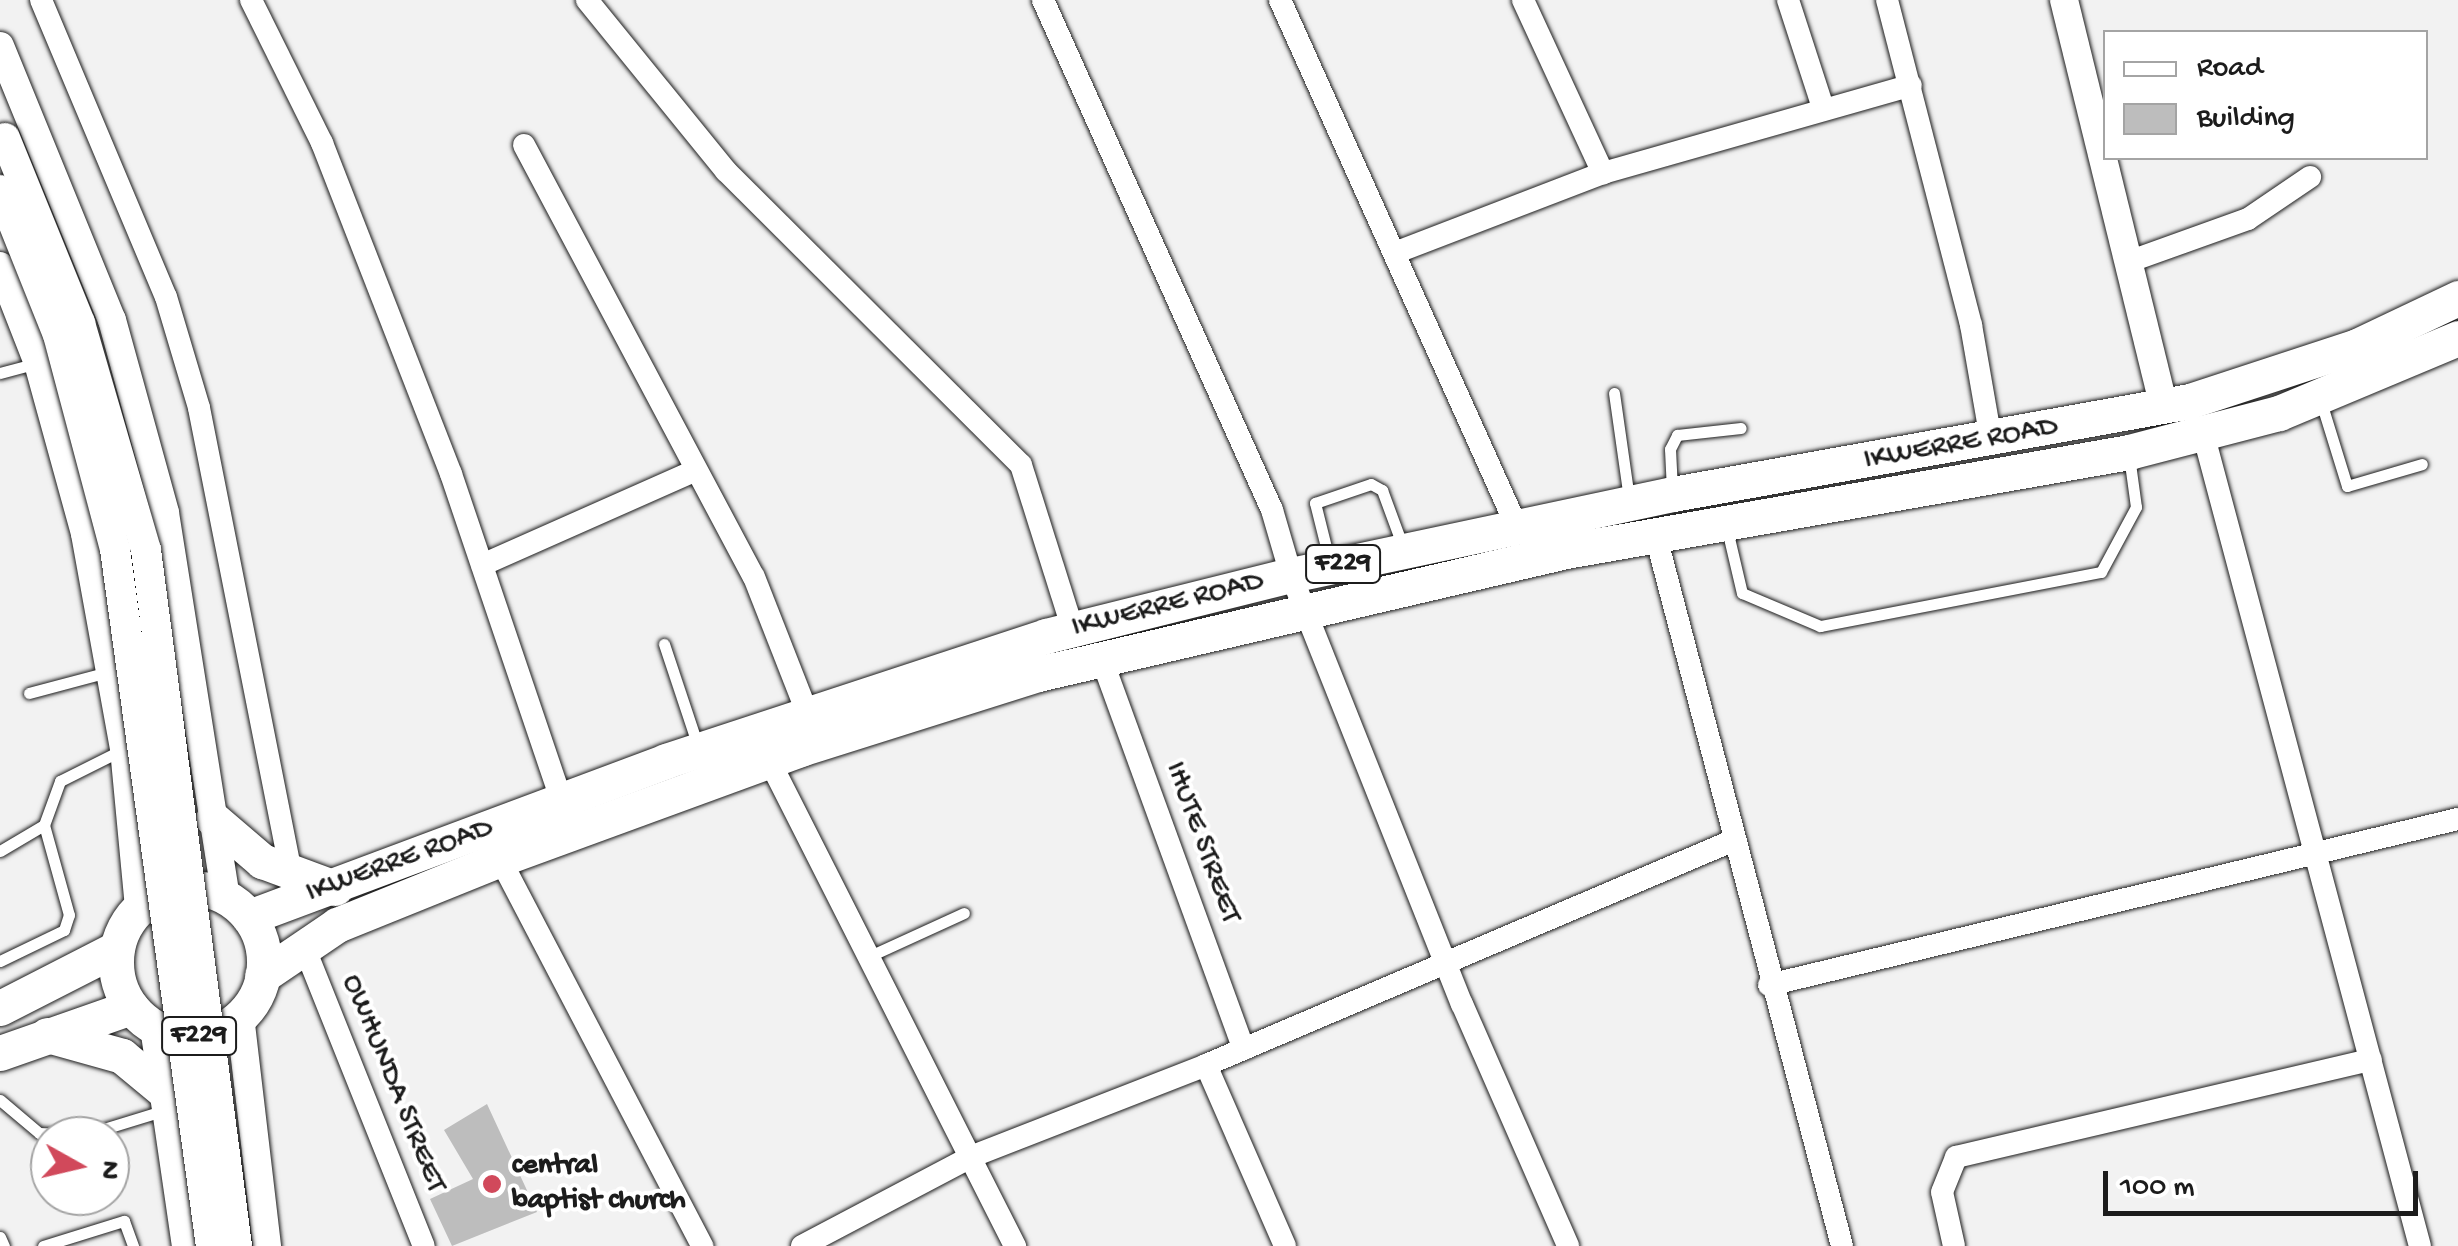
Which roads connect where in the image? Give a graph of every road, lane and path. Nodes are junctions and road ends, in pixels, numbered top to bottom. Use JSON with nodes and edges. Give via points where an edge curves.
{"nodes":[{"id":1,"x":41,"y":0,"type":"edge"},
{"id":2,"x":251,"y":0,"type":"edge"},
{"id":3,"x":586,"y":0,"type":"edge"},
{"id":4,"x":1043,"y":0,"type":"edge"},
{"id":5,"x":1280,"y":0,"type":"edge"},
{"id":6,"x":1524,"y":0,"type":"edge"},
{"id":7,"x":1788,"y":0,"type":"edge"},
{"id":8,"x":1887,"y":0,"type":"edge"},
{"id":9,"x":2064,"y":0,"type":"edge"},
{"id":10,"x":0,"y":46,"type":"edge"},
{"id":11,"x":1911,"y":84,"type":"junction"},
{"id":12,"x":1823,"y":108,"type":"junction"},
{"id":13,"x":4,"y":138,"type":"dead end"},
{"id":14,"x":524,"y":144,"type":"dead end"},
{"id":15,"x":2103,"y":160,"type":"edge"},
{"id":16,"x":2103,"y":160,"type":"edge"},
{"id":17,"x":1603,"y":173,"type":"junction"},
{"id":18,"x":2310,"y":177,"type":"dead end"},
{"id":19,"x":0,"y":190,"type":"edge"},
{"id":20,"x":1396,"y":252,"type":"junction"},
{"id":21,"x":2128,"y":262,"type":"junction"},
{"id":22,"x":0,"y":266,"type":"edge"},
{"id":23,"x":2458,"y":298,"type":"edge"},
{"id":24,"x":2458,"y":338,"type":"edge"},
{"id":25,"x":38,"y":363,"type":"junction"},
{"id":26,"x":0,"y":373,"type":"edge"},
{"id":27,"x":1614,"y":393,"type":"dead end"},
{"id":28,"x":2320,"y":398,"type":"junction"},
{"id":29,"x":2164,"y":407,"type":"junction"},
{"id":30,"x":1741,"y":428,"type":"dead end"},
{"id":31,"x":2203,"y":433,"type":"junction"},
{"id":32,"x":1991,"y":440,"type":"junction"},
{"id":33,"x":2128,"y":452,"type":"junction"},
{"id":34,"x":2422,"y":464,"type":"dead end"},
{"id":35,"x":694,"y":471,"type":"junction"},
{"id":36,"x":1673,"y":494,"type":"junction"},
{"id":37,"x":1630,"y":504,"type":"junction"},
{"id":38,"x":1725,"y":521,"type":"junction"},
{"id":39,"x":1516,"y":527,"type":"junction"},
{"id":40,"x":1655,"y":533,"type":"junction"},
{"id":41,"x":1404,"y":551,"type":"junction"},
{"id":42,"x":482,"y":565,"type":"junction"},
{"id":43,"x":1331,"y":567,"type":"junction"},
{"id":44,"x":1298,"y":591,"type":"junction"},
{"id":45,"x":1072,"y":630,"type":"junction"},
{"id":46,"x":664,"y":644,"type":"dead end"},
{"id":47,"x":1101,"y":657,"type":"junction"},
{"id":48,"x":112,"y":671,"type":"junction"},
{"id":49,"x":29,"y":693,"type":"dead end"},
{"id":50,"x":807,"y":712,"type":"junction"},
{"id":51,"x":202,"y":728,"type":"junction"},
{"id":52,"x":123,"y":742,"type":"junction"},
{"id":53,"x":699,"y":750,"type":"junction"},
{"id":54,"x":769,"y":760,"type":"junction"},
{"id":55,"x":562,"y":802,"type":"junction"},
{"id":56,"x":213,"y":818,"type":"junction"},
{"id":57,"x":2458,"y":819,"type":"edge"},
{"id":58,"x":44,"y":826,"type":"junction"},
{"id":59,"x":1732,"y":841,"type":"junction"},
{"id":60,"x":0,"y":851,"type":"edge"},
{"id":61,"x":2317,"y":856,"type":"junction"},
{"id":62,"x":500,"y":859,"type":"junction"},
{"id":63,"x":292,"y":876,"type":"junction"},
{"id":64,"x":334,"y":888,"type":"junction"},
{"id":65,"x":237,"y":906,"type":"junction"},
{"id":66,"x":139,"y":908,"type":"junction"},
{"id":67,"x":964,"y":913,"type":"dead end"},
{"id":68,"x":304,"y":944,"type":"junction"},
{"id":69,"x":117,"y":948,"type":"junction"},
{"id":70,"x":872,"y":955,"type":"junction"},
{"id":71,"x":0,"y":962,"type":"edge"},
{"id":72,"x":1445,"y":962,"type":"junction"},
{"id":73,"x":185,"y":966,"type":"junction"},
{"id":74,"x":262,"y":976,"type":"junction"},
{"id":75,"x":1769,"y":985,"type":"junction"},
{"id":76,"x":0,"y":1008,"type":"edge"},
{"id":77,"x":240,"y":1016,"type":"junction"},
{"id":78,"x":142,"y":1017,"type":"junction"},
{"id":79,"x":47,"y":1035,"type":"junction"},
{"id":80,"x":1244,"y":1049,"type":"junction"},
{"id":81,"x":0,"y":1054,"type":"edge"},
{"id":82,"x":2372,"y":1060,"type":"junction"},
{"id":83,"x":1206,"y":1066,"type":"junction"},
{"id":84,"x":0,"y":1100,"type":"edge"},
{"id":85,"x":165,"y":1100,"type":"junction"},
{"id":86,"x":973,"y":1156,"type":"junction"},
{"id":87,"x":256,"y":1187,"type":"junction"},
{"id":88,"x":178,"y":1203,"type":"junction"},
{"id":89,"x":0,"y":1236,"type":"edge"},
{"id":90,"x":73,"y":1242,"type":"edge"},
{"id":91,"x":4,"y":1246,"type":"edge"},
{"id":92,"x":44,"y":1246,"type":"edge"},
{"id":93,"x":133,"y":1246,"type":"edge"},
{"id":94,"x":186,"y":1246,"type":"edge"},
{"id":95,"x":211,"y":1246,"type":"edge"},
{"id":96,"x":236,"y":1246,"type":"edge"},
{"id":97,"x":267,"y":1246,"type":"edge"},
{"id":98,"x":424,"y":1246,"type":"edge"},
{"id":99,"x":702,"y":1246,"type":"edge"},
{"id":100,"x":802,"y":1246,"type":"edge"},
{"id":101,"x":1015,"y":1246,"type":"edge"},
{"id":102,"x":1285,"y":1246,"type":"edge"},
{"id":103,"x":1568,"y":1246,"type":"edge"},
{"id":104,"x":1842,"y":1246,"type":"edge"},
{"id":105,"x":1954,"y":1246,"type":"edge"},
{"id":106,"x":2420,"y":1246,"type":"edge"}],
"edges":[{"from":1,"to":63,"type":"street","via":[[166,297],[193,389]]},
{"from":2,"to":42,"type":"street","via":[[322,143]]},
{"from":3,"to":45,"type":"street","via":[[726,171],[1021,465]]},
{"from":4,"to":44,"type":"street","via":[[1272,510]]},
{"from":5,"to":20,"type":"street"},
{"from":6,"to":17,"type":"street"},
{"from":7,"to":12,"type":"street"},
{"from":8,"to":11,"type":"street"},
{"from":9,"to":15,"type":"street"},
{"from":10,"to":51,"type":"street","via":[[112,320],[165,513]]},
{"from":11,"to":12,"type":"street"},
{"from":11,"to":32,"type":"street"},
{"from":12,"to":17,"type":"street"},
{"from":13,"to":73,"type":"main road","bridge":true,"via":[[80,323],[146,550]]},
{"from":14,"to":35,"type":"street"},
{"from":16,"to":21,"type":"street"},
{"from":17,"to":20,"type":"street"},
{"from":18,"to":21,"type":"street","via":[[2248,218]]},
{"from":19,"to":73,"type":"main road","bridge":true,"via":[[58,335],[116,549]]},
{"from":20,"to":39,"type":"street"},
{"from":21,"to":29,"type":"street"},
{"from":22,"to":25,"type":"street"},
{"from":23,"to":29,"type":"main road","name":"IKWERRE ROAD","number":"F229","via":[[2357,346]]},
{"from":24,"to":28,"type":"main road","name":"IKWERRE ROAD","number":"F229"},
{"from":25,"to":26,"type":"lane"},
{"from":25,"to":48,"type":"street","via":[[85,534]]},
{"from":27,"to":37,"type":"lane"},
{"from":28,"to":31,"type":"main road","name":"IKWERRE ROAD","number":"F229"},
{"from":28,"to":34,"type":"lane","via":[[2346,486]]},
{"from":29,"to":32,"type":"main road","name":"IKWERRE ROAD","number":"F229"},
{"from":30,"to":36,"type":"lane","via":[[1677,436],[1670,448]]},
{"from":31,"to":33,"type":"main road","name":"IKWERRE ROAD","number":"F229"},
{"from":31,"to":61,"type":"street"},
{"from":32,"to":36,"type":"main road","name":"IKWERRE ROAD","number":"F229"},
{"from":33,"to":38,"type":"main road","name":"IKWERRE ROAD","number":"F229"},
{"from":33,"to":38,"type":"lane","via":[[2136,507],[2102,572],[1820,626],[1742,594]]},
{"from":35,"to":42,"type":"street"},
{"from":35,"to":50,"type":"street","via":[[754,578]]},
{"from":36,"to":37,"type":"main road","name":"IKWERRE ROAD","number":"F229"},
{"from":37,"to":39,"type":"main road","name":"IKWERRE ROAD","number":"F229"},
{"from":38,"to":40,"type":"main road","name":"IKWERRE ROAD","number":"F229"},
{"from":39,"to":41,"type":"main road","name":"IKWERRE ROAD","number":"F229"},
{"from":40,"to":44,"type":"main road","name":"IKWERRE ROAD","number":"F229"},
{"from":40,"to":59,"type":"street"},
{"from":41,"to":43,"type":"main road","name":"IKWERRE ROAD","number":"F229"},
{"from":41,"to":43,"type":"lane","via":[[1382,490],[1371,484],[1315,504]]},
{"from":42,"to":55,"type":"street"},
{"from":43,"to":44,"type":"main road","name":"IKWERRE ROAD","number":"F229"},
{"from":44,"to":45,"type":"main road","name":"IKWERRE ROAD","number":"F229"},
{"from":44,"to":47,"type":"main road","name":"IKWERRE ROAD","number":"F229"},
{"from":44,"to":72,"type":"street"},
{"from":45,"to":50,"type":"main road","name":"IKWERRE ROAD","number":"F229"},
{"from":46,"to":53,"type":"lane"},
{"from":47,"to":54,"type":"main road","name":"IKWERRE ROAD","number":"F229"},
{"from":47,"to":80,"type":"street","name":"IHUTE STREET"},
{"from":48,"to":49,"type":"lane"},
{"from":48,"to":52,"type":"street"},
{"from":50,"to":53,"type":"main road","name":"IKWERRE ROAD","number":"F229"},
{"from":51,"to":52,"type":"street","via":[[193,748],[166,761]]},
{"from":51,"to":56,"type":"street"},
{"from":52,"to":58,"type":"lane","via":[[60,781]]},
{"from":52,"to":66,"type":"street"},
{"from":53,"to":55,"type":"main road","name":"IKWERRE ROAD","number":"F229"},
{"from":54,"to":62,"type":"main road","name":"IKWERRE ROAD","number":"F229"},
{"from":54,"to":70,"type":"street"},
{"from":55,"to":64,"type":"main road","name":"IKWERRE ROAD","number":"F229"},
{"from":56,"to":63,"type":"main road","via":[[262,861]]},
{"from":56,"to":65,"type":"street"},
{"from":57,"to":61,"type":"street"},
{"from":58,"to":60,"type":"lane"},
{"from":58,"to":71,"type":"lane","via":[[69,915],[64,930]]},
{"from":59,"to":72,"type":"street"},
{"from":59,"to":75,"type":"street"},
{"from":61,"to":75,"type":"street"},
{"from":61,"to":82,"type":"street"},
{"from":62,"to":68,"type":"main road","name":"IKWERRE ROAD","number":"F229"},
{"from":62,"to":99,"type":"street"},
{"from":63,"to":64,"type":"main road"},
{"from":64,"to":65,"type":"main road","name":"IKWERRE ROAD","number":"F229"},
{"from":65,"to":66,"type":"main road","number":"F229","via":[[180,888]]},
{"from":65,"to":74,"type":"main road","number":"F229","via":[[262,945]]},
{"from":66,"to":69,"type":"main road"},
{"from":67,"to":70,"type":"lane"},
{"from":68,"to":74,"type":"main road","name":"IKWERRE ROAD","number":"F229"},
{"from":68,"to":98,"type":"street","name":"OWHUNDA STREET"},
{"from":69,"to":76,"type":"main road"},
{"from":69,"to":78,"type":"main road","number":"F229","via":[[118,979]]},
{"from":70,"to":86,"type":"street"},
{"from":72,"to":80,"type":"street"},
{"from":72,"to":103,"type":"street"},
{"from":73,"to":95,"type":"main road","bridge":true},
{"from":73,"to":96,"type":"main road","bridge":true},
{"from":74,"to":77,"type":"main road","number":"F229"},
{"from":75,"to":104,"type":"street"},
{"from":77,"to":78,"type":"main road","number":"F229","via":[[199,1036]]},
{"from":77,"to":87,"type":"street"},
{"from":78,"to":79,"type":"main road","number":"F229"},
{"from":78,"to":85,"type":"street"},
{"from":79,"to":81,"type":"main road","number":"F229"},
{"from":79,"to":85,"type":"main road","via":[[122,1056]]},
{"from":80,"to":83,"type":"street"},
{"from":82,"to":105,"type":"street","via":[[1956,1158],[1942,1192]]},
{"from":82,"to":106,"type":"street"},
{"from":83,"to":86,"type":"street"},
{"from":83,"to":102,"type":"street"},
{"from":84,"to":85,"type":"lane","via":[[40,1133],[84,1135]]},
{"from":85,"to":88,"type":"street"},
{"from":86,"to":100,"type":"street"},
{"from":86,"to":101,"type":"street"},
{"from":87,"to":88,"type":"street","via":[[239,1170],[204,1166],[187,1177]]},
{"from":87,"to":97,"type":"street"},
{"from":88,"to":94,"type":"street"},
{"from":89,"to":91,"type":"lane"},
{"from":90,"to":92,"type":"lane"},
{"from":90,"to":93,"type":"lane","via":[[124,1221]]}]}
